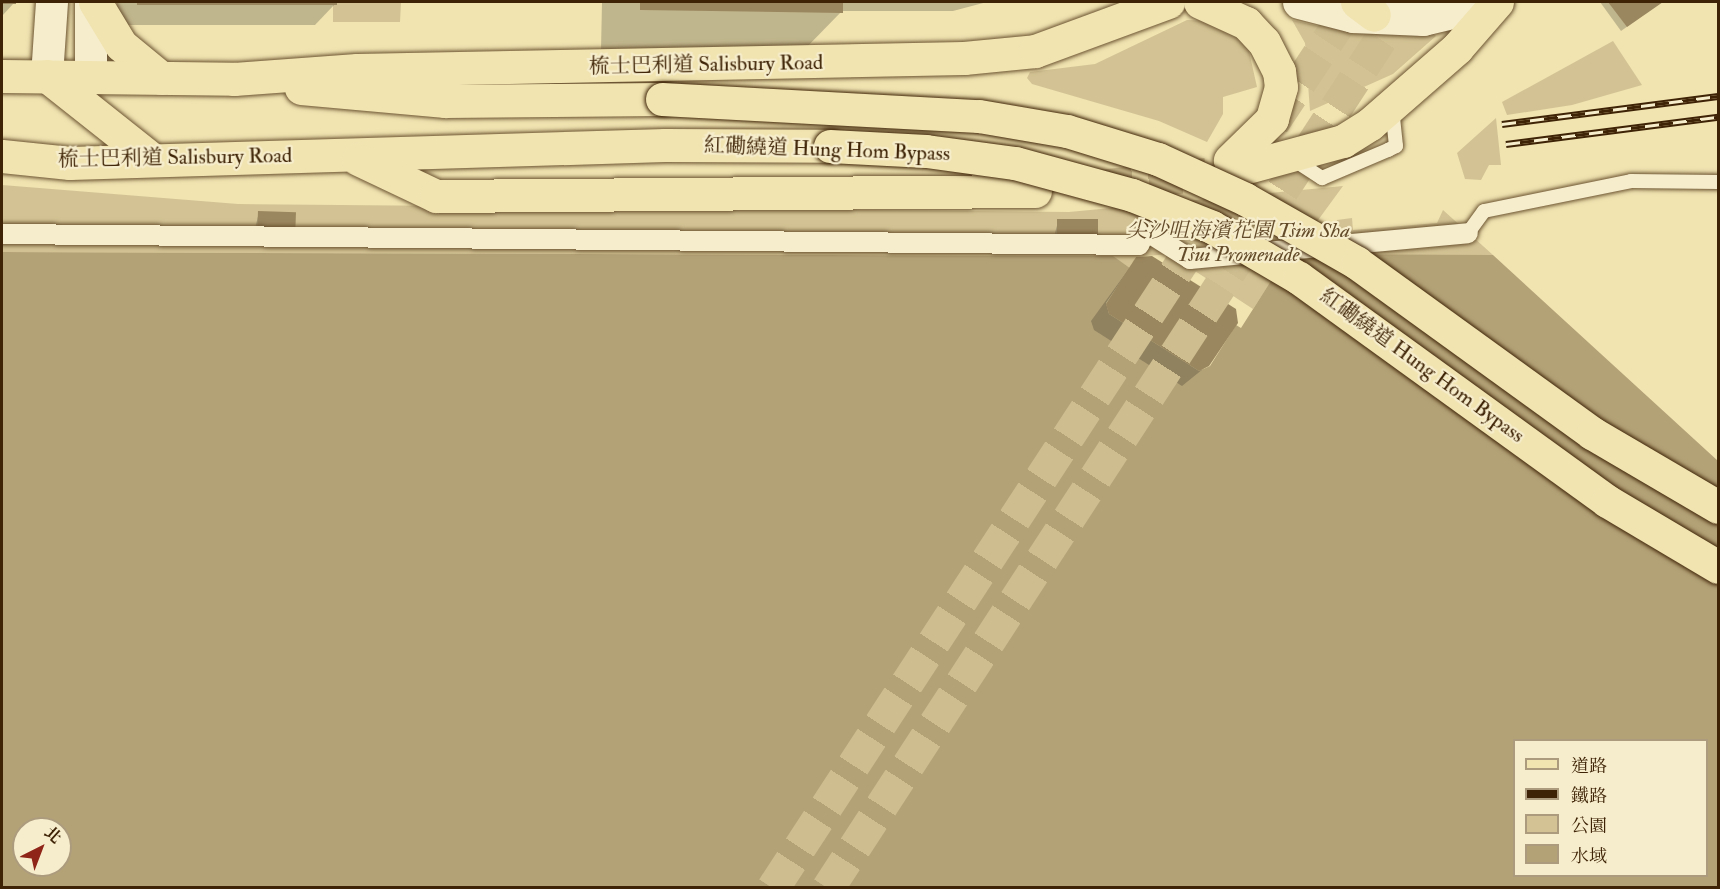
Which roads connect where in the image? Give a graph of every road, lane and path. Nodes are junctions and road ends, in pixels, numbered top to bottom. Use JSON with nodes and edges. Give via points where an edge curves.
{"nodes":[{"id":1,"x":52,"y":2,"type":"edge"},
{"id":2,"x":93,"y":2,"type":"edge"},
{"id":3,"x":1104,"y":2,"type":"edge"},
{"id":4,"x":1168,"y":2,"type":"edge"},
{"id":5,"x":1200,"y":2,"type":"edge"},
{"id":6,"x":1299,"y":2,"type":"edge"},
{"id":7,"x":1495,"y":2,"type":"edge"},
{"id":8,"x":1365,"y":8,"type":"edge"},
{"id":9,"x":1069,"y":40,"type":"junction"},
{"id":10,"x":2,"y":76,"type":"edge"},
{"id":11,"x":47,"y":76,"type":"junction"},
{"id":12,"x":161,"y":78,"type":"junction"},
{"id":13,"x":91,"y":79,"type":"junction"},
{"id":14,"x":234,"y":79,"type":"junction"},
{"id":15,"x":445,"y":101,"type":"joint"},
{"id":16,"x":349,"y":154,"type":"junction"},
{"id":17,"x":2,"y":156,"type":"edge"},
{"id":18,"x":433,"y":156,"type":"joint"},
{"id":19,"x":153,"y":160,"type":"junction"},
{"id":20,"x":1719,"y":182,"type":"edge"},
{"id":21,"x":1035,"y":191,"type":"dead end"},
{"id":22,"x":1468,"y":233,"type":"joint"},
{"id":23,"x":2,"y":234,"type":"edge"},
{"id":24,"x":1719,"y":507,"type":"edge"},
{"id":25,"x":1719,"y":567,"type":"edge"}],
"edges":[{"from":1,"to":11,"type":"street"},
{"from":2,"to":12,"type":"main road","via":[[121,45]]},
{"from":2,"to":13,"type":"street"},
{"from":3,"to":9,"type":"main road"},
{"from":4,"to":9,"type":"main road","name":"梳士巴利道 Salisbury Road"},
{"from":5,"to":7,"type":"main road","via":[[1246,23],[1264,42],[1279,71],[1281,87],[1272,119],[1233,165],[1290,158],[1342,141],[1402,99]]},
{"from":6,"to":8,"type":"main road","via":[[1318,11]]},
{"from":7,"to":8,"type":"main road","via":[[1423,19]]},
{"from":9,"to":14,"type":"main road","name":"梳士巴利道 Salisbury Road","via":[[1035,51],[964,58],[357,70]]},
{"from":10,"to":11,"type":"main road","name":"梳士巴利道 Salisbury Road"},
{"from":11,"to":13,"type":"main road","name":"梳士巴利道 Salisbury Road"},
{"from":11,"to":19,"type":"main road"},
{"from":12,"to":13,"type":"main road","name":"梳士巴利道 Salisbury Road"},
{"from":12,"to":14,"type":"main road","name":"梳士巴利道 Salisbury Road"},
{"from":14,"to":15,"type":"main road","name":"梳士巴利道 Salisbury Road"},
{"from":15,"to":24,"type":"main road","name":"紅磡繞道 Hung Hom Bypass","bridge":true,"via":[[662,99],[979,116],[1067,131],[1158,159],[1245,199],[1358,263],[1592,433]]},
{"from":16,"to":18,"type":"main road","name":"梳士巴利道 Salisbury Road"},
{"from":16,"to":19,"type":"main road","name":"梳士巴利道 Salisbury Road"},
{"from":16,"to":21,"type":"main road","name":"梳士巴利道 Salisbury Road","via":[[436,196]]},
{"from":17,"to":19,"type":"main road","name":"梳士巴利道 Salisbury Road","via":[[70,163]]},
{"from":18,"to":25,"type":"main road","name":"紅磡繞道 Hung Hom Bypass","bridge":true,"via":[[665,145],[959,154],[1043,170],[1157,204],[1241,242],[1299,278],[1607,501]]},
{"from":20,"to":22,"type":"lane","via":[[1631,181],[1484,211]]},
{"from":22,"to":23,"type":"street","via":[[1190,259],[1146,231],[1139,244]]}]}
